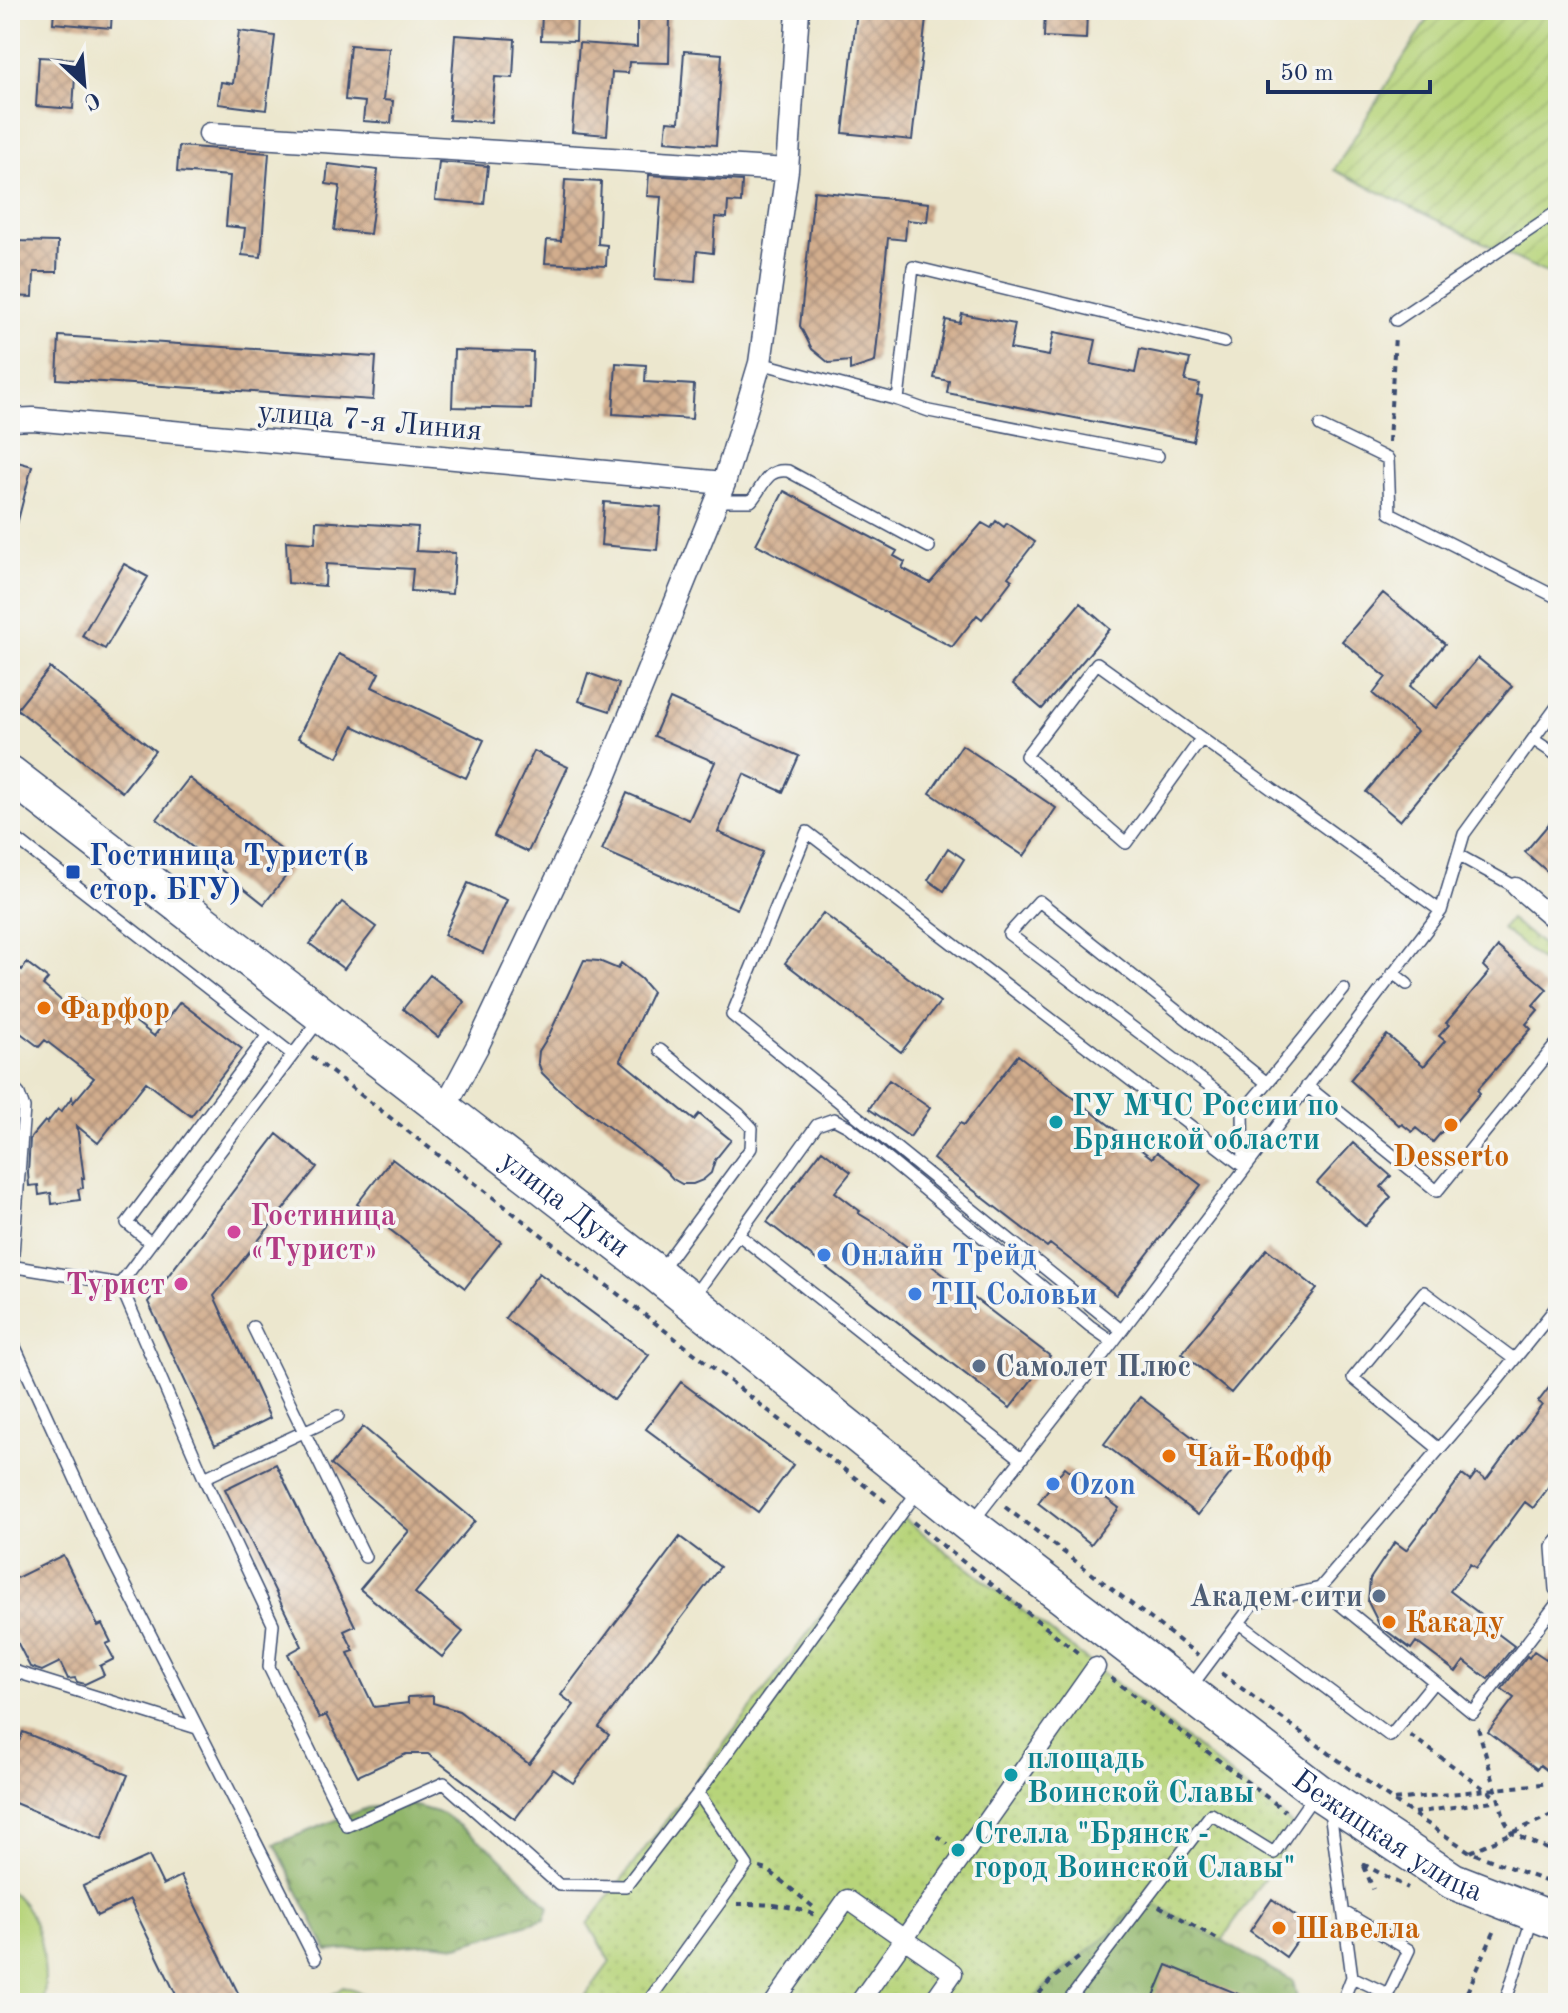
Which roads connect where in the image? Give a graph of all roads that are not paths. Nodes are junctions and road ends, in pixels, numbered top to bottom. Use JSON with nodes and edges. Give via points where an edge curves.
{"nodes":[{"id":1,"x":798,"y":10,"type":"edge"},
{"id":2,"x":210,"y":134,"type":"dead end"},
{"id":3,"x":787,"y":170,"type":"junction"},
{"id":4,"x":1558,"y":211,"type":"edge"},
{"id":5,"x":1396,"y":320,"type":"road end"},
{"id":6,"x":1224,"y":342,"type":"dead end"},
{"id":7,"x":760,"y":363,"type":"junction"},
{"id":8,"x":898,"y":400,"type":"junction"},
{"id":9,"x":10,"y":420,"type":"edge"},
{"id":10,"x":1320,"y":426,"type":"dead end"},
{"id":11,"x":1158,"y":456,"type":"dead end"},
{"id":12,"x":721,"y":492,"type":"junction"},
{"id":13,"x":929,"y":547,"type":"dead end"},
{"id":14,"x":1558,"y":598,"type":"edge"},
{"id":15,"x":1558,"y":705,"type":"edge"},
{"id":16,"x":1201,"y":739,"type":"junction"},
{"id":17,"x":1534,"y":740,"type":"junction"},
{"id":18,"x":1558,"y":756,"type":"edge"},
{"id":19,"x":10,"y":774,"type":"edge"},
{"id":20,"x":10,"y":834,"type":"edge"},
{"id":21,"x":1458,"y":855,"type":"junction"},
{"id":22,"x":1516,"y":887,"type":"joint"},
{"id":23,"x":1441,"y":911,"type":"junction"},
{"id":24,"x":1558,"y":923,"type":"edge"},
{"id":25,"x":1393,"y":973,"type":"junction"},
{"id":26,"x":1407,"y":984,"type":"dead end"},
{"id":27,"x":1344,"y":989,"type":"dead end"},
{"id":28,"x":323,"y":1015,"type":"junction"},
{"id":29,"x":268,"y":1035,"type":"junction"},
{"id":30,"x":1558,"y":1042,"type":"edge"},
{"id":31,"x":295,"y":1050,"type":"junction"},
{"id":32,"x":660,"y":1050,"type":"dead end"},
{"id":33,"x":1267,"y":1083,"type":"junction"},
{"id":34,"x":10,"y":1085,"type":"edge"},
{"id":35,"x":1307,"y":1086,"type":"junction"},
{"id":36,"x":444,"y":1109,"type":"junction"},
{"id":37,"x":1243,"y":1111,"type":"junction"},
{"id":38,"x":1244,"y":1167,"type":"junction"},
{"id":39,"x":739,"y":1235,"type":"junction"},
{"id":40,"x":151,"y":1243,"type":"junction"},
{"id":41,"x":11,"y":1267,"type":"edge"},
{"id":42,"x":657,"y":1274,"type":"junction"},
{"id":43,"x":120,"y":1284,"type":"junction"},
{"id":44,"x":690,"y":1300,"type":"junction"},
{"id":45,"x":1558,"y":1305,"type":"edge"},
{"id":46,"x":253,"y":1327,"type":"dead end"},
{"id":47,"x":1121,"y":1330,"type":"junction"},
{"id":48,"x":10,"y":1336,"type":"edge"},
{"id":49,"x":1113,"y":1342,"type":"junction"},
{"id":50,"x":1514,"y":1359,"type":"junction"},
{"id":51,"x":338,"y":1416,"type":"dead end"},
{"id":52,"x":304,"y":1432,"type":"junction"},
{"id":53,"x":1439,"y":1449,"type":"junction"},
{"id":54,"x":1021,"y":1459,"type":"junction"},
{"id":55,"x":204,"y":1478,"type":"junction"},
{"id":56,"x":912,"y":1500,"type":"junction"},
{"id":57,"x":970,"y":1525,"type":"junction"},
{"id":58,"x":1558,"y":1540,"type":"edge"},
{"id":59,"x":365,"y":1557,"type":"dead end"},
{"id":60,"x":1320,"y":1588,"type":"junction"},
{"id":61,"x":1558,"y":1592,"type":"edge"},
{"id":62,"x":1558,"y":1602,"type":"edge"},
{"id":63,"x":1239,"y":1623,"type":"junction"},
{"id":64,"x":1117,"y":1636,"type":"joint"},
{"id":65,"x":1096,"y":1667,"type":"road end"},
{"id":66,"x":10,"y":1670,"type":"edge"},
{"id":67,"x":1199,"y":1677,"type":"junction"},
{"id":68,"x":1434,"y":1682,"type":"junction"},
{"id":69,"x":197,"y":1728,"type":"junction"},
{"id":70,"x":698,"y":1793,"type":"junction"},
{"id":71,"x":1314,"y":1803,"type":"junction"},
{"id":72,"x":1344,"y":1912,"type":"junction"},
{"id":73,"x":1546,"y":1918,"type":"edge"},
{"id":74,"x":905,"y":1940,"type":"junction"},
{"id":75,"x":315,"y":1959,"type":"dead end"},
{"id":76,"x":1352,"y":1977,"type":"junction"},
{"id":77,"x":647,"y":2003,"type":"edge"},
{"id":78,"x":774,"y":2003,"type":"edge"},
{"id":79,"x":859,"y":2003,"type":"edge"},
{"id":80,"x":932,"y":2003,"type":"edge"},
{"id":81,"x":1067,"y":2003,"type":"edge"},
{"id":82,"x":1342,"y":2003,"type":"edge"},
{"id":83,"x":1505,"y":2003,"type":"edge"}],
"edges":[{"from":1,"to":3,"type":"street"},
{"from":2,"to":3,"type":"street"},
{"from":3,"to":7,"type":"street"},
{"from":4,"to":5,"type":"lane"},
{"from":6,"to":8,"type":"lane","via":[[913,267]]},
{"from":7,"to":8,"type":"lane"},
{"from":7,"to":12,"type":"street"},
{"from":8,"to":11,"type":"lane","via":[[929,411]]},
{"from":9,"to":12,"type":"street","name":"улица 7-я Линия"},
{"from":10,"to":14,"type":"lane","via":[[1388,459],[1390,513]]},
{"from":12,"to":13,"type":"lane","via":[[751,501],[770,473],[788,471]]},
{"from":12,"to":36,"type":"street","via":[[605,777]]},
{"from":15,"to":17,"type":"lane"},
{"from":16,"to":16,"type":"lane","via":[[1097,663],[1026,756],[1126,843]]},
{"from":16,"to":23,"type":"lane"},
{"from":17,"to":18,"type":"lane"},
{"from":17,"to":21,"type":"lane","via":[[1464,834]]},
{"from":19,"to":28,"type":"main road","name":"улица Дуки"},
{"from":20,"to":29,"type":"lane"},
{"from":21,"to":22,"type":"lane"},
{"from":21,"to":23,"type":"lane"},
{"from":22,"to":24,"type":"street"},
{"from":23,"to":25,"type":"lane"},
{"from":25,"to":26,"type":"lane"},
{"from":25,"to":35,"type":"lane"},
{"from":27,"to":33,"type":"lane"},
{"from":28,"to":31,"type":"lane"},
{"from":28,"to":36,"type":"main road","name":"улица Дуки"},
{"from":29,"to":31,"type":"lane"},
{"from":29,"to":40,"type":"lane","via":[[127,1223]]},
{"from":30,"to":35,"type":"lane","via":[[1437,1191]]},
{"from":31,"to":40,"type":"lane"},
{"from":32,"to":42,"type":"lane","via":[[752,1128],[751,1148]]},
{"from":33,"to":37,"type":"lane"},
{"from":33,"to":37,"type":"lane","via":[[1039,901],[1009,934]]},
{"from":34,"to":41,"type":"lane","via":[[24,1108]]},
{"from":35,"to":38,"type":"lane"},
{"from":36,"to":42,"type":"main road","name":"улица Дуки"},
{"from":37,"to":38,"type":"lane"},
{"from":38,"to":47,"type":"lane"},
{"from":38,"to":47,"type":"lane","via":[[807,832],[732,1015]]},
{"from":39,"to":44,"type":"lane"},
{"from":39,"to":49,"type":"lane","via":[[817,1125],[834,1119]]},
{"from":39,"to":54,"type":"lane"},
{"from":40,"to":43,"type":"lane"},
{"from":41,"to":43,"type":"lane"},
{"from":42,"to":44,"type":"main road","name":"улица Дуки"},
{"from":43,"to":55,"type":"lane"},
{"from":44,"to":56,"type":"main road","name":"улица Дуки"},
{"from":45,"to":50,"type":"lane"},
{"from":46,"to":52,"type":"lane"},
{"from":47,"to":49,"type":"lane"},
{"from":48,"to":69,"type":"lane"},
{"from":49,"to":54,"type":"lane"},
{"from":50,"to":53,"type":"lane"},
{"from":50,"to":53,"type":"lane","via":[[1424,1292],[1353,1378]]},
{"from":51,"to":52,"type":"lane"},
{"from":52,"to":55,"type":"lane"},
{"from":52,"to":59,"type":"lane"},
{"from":53,"to":60,"type":"lane"},
{"from":54,"to":57,"type":"lane"},
{"from":55,"to":70,"type":"lane","via":[[273,1624],[269,1667],[347,1826],[444,1783],[559,1885],[626,1886]]},
{"from":56,"to":57,"type":"main road","name":"улица Дуки"},
{"from":56,"to":70,"type":"lane"},
{"from":57,"to":64,"type":"main road","name":"улица Дуки"},
{"from":58,"to":61,"type":"lane","via":[[1552,1547]]},
{"from":60,"to":63,"type":"lane","via":[[1253,1604]]},
{"from":60,"to":68,"type":"lane"},
{"from":62,"to":68,"type":"lane","via":[[1473,1713]]},
{"from":63,"to":67,"type":"lane"},
{"from":63,"to":68,"type":"lane","via":[[1390,1736]]},
{"from":64,"to":67,"type":"main road","name":"Бежицкая улица"},
{"from":65,"to":74,"type":"street"},
{"from":66,"to":69,"type":"lane"},
{"from":67,"to":71,"type":"main road","name":"Бежицкая улица"},
{"from":69,"to":75,"type":"lane"},
{"from":70,"to":77,"type":"lane","via":[[747,1865]]},
{"from":71,"to":72,"type":"lane"},
{"from":71,"to":73,"type":"main road","name":"Бежицкая улица","via":[[1453,1881]]},
{"from":71,"to":81,"type":"lane","via":[[1274,1853],[1211,1814]]},
{"from":72,"to":76,"type":"lane"},
{"from":72,"to":76,"type":"lane","via":[[1409,1950],[1388,1994]]},
{"from":73,"to":83,"type":"lane"},
{"from":74,"to":78,"type":"street","via":[[847,1899]]},
{"from":74,"to":79,"type":"street"},
{"from":74,"to":80,"type":"street","via":[[953,1973]]},
{"from":76,"to":82,"type":"lane"}]}
